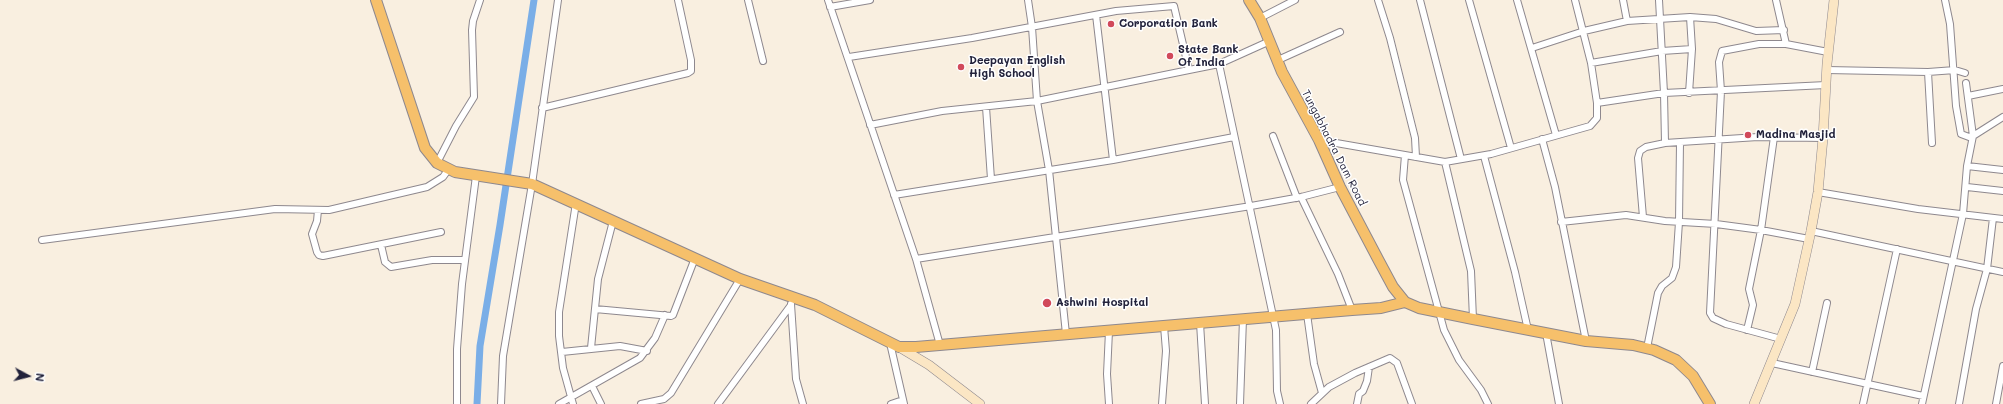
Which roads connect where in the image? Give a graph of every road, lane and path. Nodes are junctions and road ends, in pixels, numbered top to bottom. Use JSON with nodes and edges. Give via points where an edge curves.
{"nodes":[{"id":1,"x":376,"y":0,"type":"edge"},
{"id":2,"x":480,"y":0,"type":"edge"},
{"id":3,"x":558,"y":0,"type":"edge"},
{"id":4,"x":678,"y":0,"type":"edge"},
{"id":5,"x":748,"y":0,"type":"edge"},
{"id":6,"x":870,"y":0,"type":"edge"},
{"id":7,"x":1028,"y":0,"type":"edge"},
{"id":8,"x":1249,"y":0,"type":"edge"},
{"id":9,"x":1295,"y":0,"type":"edge"},
{"id":10,"x":1378,"y":0,"type":"edge"},
{"id":11,"x":1420,"y":0,"type":"edge"},
{"id":12,"x":1469,"y":0,"type":"edge"},
{"id":13,"x":1517,"y":0,"type":"edge"},
{"id":14,"x":1575,"y":0,"type":"edge"},
{"id":15,"x":1623,"y":0,"type":"edge"},
{"id":16,"x":1659,"y":0,"type":"edge"},
{"id":17,"x":1776,"y":0,"type":"edge"},
{"id":18,"x":1834,"y":0,"type":"edge"},
{"id":19,"x":1947,"y":0,"type":"edge"},
{"id":20,"x":829,"y":3,"type":"edge"},
{"id":21,"x":1174,"y":3,"type":"edge"},
{"id":22,"x":1096,"y":15,"type":"junction"},
{"id":23,"x":1690,"y":17,"type":"junction"},
{"id":24,"x":1260,"y":18,"type":"junction"},
{"id":25,"x":1661,"y":19,"type":"junction"},
{"id":26,"x":1627,"y":21,"type":"junction"},
{"id":27,"x":1032,"y":27,"type":"junction"},
{"id":28,"x":1784,"y":30,"type":"junction"},
{"id":29,"x":1584,"y":31,"type":"junction"},
{"id":30,"x":1340,"y":32,"type":"dead end"},
{"id":31,"x":1270,"y":40,"type":"junction"},
{"id":32,"x":1786,"y":44,"type":"junction"},
{"id":33,"x":1532,"y":48,"type":"junction"},
{"id":34,"x":1692,"y":49,"type":"junction"},
{"id":35,"x":1662,"y":51,"type":"junction"},
{"id":36,"x":1828,"y":52,"type":"junction"},
{"id":37,"x":848,"y":57,"type":"junction"},
{"id":38,"x":1278,"y":60,"type":"junction"},
{"id":39,"x":763,"y":61,"type":"dead end"},
{"id":40,"x":1591,"y":63,"type":"junction"},
{"id":41,"x":1219,"y":64,"type":"junction"},
{"id":42,"x":1188,"y":70,"type":"junction"},
{"id":43,"x":1827,"y":70,"type":"junction"},
{"id":44,"x":1954,"y":70,"type":"junction"},
{"id":45,"x":1928,"y":72,"type":"junction"},
{"id":46,"x":1965,"y":73,"type":"dead end"},
{"id":47,"x":1966,"y":83,"type":"dead end"},
{"id":48,"x":1826,"y":85,"type":"junction"},
{"id":49,"x":1105,"y":87,"type":"junction"},
{"id":50,"x":2003,"y":89,"type":"edge"},
{"id":51,"x":1721,"y":91,"type":"junction"},
{"id":52,"x":1689,"y":93,"type":"junction"},
{"id":53,"x":1664,"y":94,"type":"junction"},
{"id":54,"x":1968,"y":96,"type":"junction"},
{"id":55,"x":1037,"y":101,"type":"junction"},
{"id":56,"x":1597,"y":103,"type":"junction"},
{"id":57,"x":986,"y":106,"type":"junction"},
{"id":58,"x":542,"y":108,"type":"junction"},
{"id":59,"x":2003,"y":117,"type":"edge"},
{"id":60,"x":870,"y":125,"type":"junction"},
{"id":61,"x":1556,"y":135,"type":"junction"},
{"id":62,"x":1273,"y":136,"type":"dead end"},
{"id":63,"x":1973,"y":136,"type":"junction"},
{"id":64,"x":1234,"y":137,"type":"junction"},
{"id":65,"x":1774,"y":137,"type":"junction"},
{"id":66,"x":1823,"y":138,"type":"junction"},
{"id":67,"x":1542,"y":139,"type":"junction"},
{"id":68,"x":1319,"y":140,"type":"junction"},
{"id":69,"x":1717,"y":140,"type":"junction"},
{"id":70,"x":1665,"y":143,"type":"junction"},
{"id":71,"x":1680,"y":143,"type":"junction"},
{"id":72,"x":1932,"y":143,"type":"dead end"},
{"id":73,"x":1510,"y":148,"type":"junction"},
{"id":74,"x":1405,"y":155,"type":"junction"},
{"id":75,"x":1484,"y":156,"type":"junction"},
{"id":76,"x":1416,"y":157,"type":"junction"},
{"id":77,"x":1461,"y":159,"type":"junction"},
{"id":78,"x":1114,"y":160,"type":"junction"},
{"id":79,"x":1445,"y":162,"type":"junction"},
{"id":80,"x":437,"y":163,"type":"junction"},
{"id":81,"x":1967,"y":166,"type":"junction"},
{"id":82,"x":448,"y":170,"type":"junction"},
{"id":83,"x":1049,"y":170,"type":"junction"},
{"id":84,"x":2003,"y":170,"type":"edge"},
{"id":85,"x":479,"y":176,"type":"junction"},
{"id":86,"x":991,"y":179,"type":"junction"},
{"id":87,"x":529,"y":184,"type":"junction"},
{"id":88,"x":1340,"y":187,"type":"junction"},
{"id":89,"x":1967,"y":187,"type":"junction"},
{"id":90,"x":2003,"y":191,"type":"edge"},
{"id":91,"x":1818,"y":192,"type":"junction"},
{"id":92,"x":894,"y":195,"type":"junction"},
{"id":93,"x":1299,"y":198,"type":"junction"},
{"id":94,"x":576,"y":203,"type":"junction"},
{"id":95,"x":1251,"y":206,"type":"junction"},
{"id":96,"x":318,"y":210,"type":"junction"},
{"id":97,"x":1963,"y":214,"type":"junction"},
{"id":98,"x":1643,"y":217,"type":"junction"},
{"id":99,"x":1993,"y":218,"type":"junction"},
{"id":100,"x":2003,"y":219,"type":"edge"},
{"id":101,"x":613,"y":221,"type":"junction"},
{"id":102,"x":1562,"y":222,"type":"junction"},
{"id":103,"x":1680,"y":222,"type":"junction"},
{"id":104,"x":1716,"y":224,"type":"junction"},
{"id":105,"x":1761,"y":230,"type":"junction"},
{"id":106,"x":440,"y":232,"type":"dead end"},
{"id":107,"x":1810,"y":235,"type":"junction"},
{"id":108,"x":1057,"y":238,"type":"junction"},
{"id":109,"x":42,"y":240,"type":"dead end"},
{"id":110,"x":381,"y":245,"type":"junction"},
{"id":111,"x":1897,"y":249,"type":"junction"},
{"id":112,"x":694,"y":258,"type":"junction"},
{"id":113,"x":916,"y":259,"type":"junction"},
{"id":114,"x":465,"y":260,"type":"junction"},
{"id":115,"x":1953,"y":262,"type":"junction"},
{"id":116,"x":1987,"y":269,"type":"junction"},
{"id":117,"x":2003,"y":272,"type":"edge"},
{"id":118,"x":740,"y":278,"type":"junction"},
{"id":119,"x":791,"y":301,"type":"junction"},
{"id":120,"x":1405,"y":302,"type":"junction"},
{"id":121,"x":1827,"y":302,"type":"dead end"},
{"id":122,"x":595,"y":309,"type":"junction"},
{"id":123,"x":1352,"y":310,"type":"junction"},
{"id":124,"x":1440,"y":312,"type":"junction"},
{"id":125,"x":1710,"y":313,"type":"junction"},
{"id":126,"x":1307,"y":314,"type":"junction"},
{"id":127,"x":666,"y":315,"type":"junction"},
{"id":128,"x":1273,"y":317,"type":"junction"},
{"id":129,"x":1243,"y":319,"type":"junction"},
{"id":130,"x":1473,"y":320,"type":"junction"},
{"id":131,"x":1710,"y":322,"type":"dead end"},
{"id":132,"x":1200,"y":323,"type":"junction"},
{"id":133,"x":1164,"y":326,"type":"junction"},
{"id":134,"x":1109,"y":330,"type":"junction"},
{"id":135,"x":1528,"y":330,"type":"junction"},
{"id":136,"x":1747,"y":330,"type":"junction"},
{"id":137,"x":1546,"y":333,"type":"junction"},
{"id":138,"x":1066,"y":334,"type":"junction"},
{"id":139,"x":1781,"y":339,"type":"junction"},
{"id":140,"x":1586,"y":341,"type":"junction"},
{"id":141,"x":895,"y":345,"type":"junction"},
{"id":142,"x":940,"y":345,"type":"junction"},
{"id":143,"x":592,"y":348,"type":"junction"},
{"id":144,"x":1648,"y":348,"type":"junction"},
{"id":145,"x":647,"y":351,"type":"junction"},
{"id":146,"x":562,"y":352,"type":"junction"},
{"id":147,"x":1772,"y":362,"type":"junction"},
{"id":148,"x":2003,"y":366,"type":"edge"},
{"id":149,"x":1368,"y":367,"type":"junction"},
{"id":150,"x":1812,"y":372,"type":"junction"},
{"id":151,"x":1867,"y":383,"type":"junction"},
{"id":152,"x":592,"y":386,"type":"junction"},
{"id":153,"x":1322,"y":393,"type":"junction"},
{"id":154,"x":2001,"y":393,"type":"edge"},
{"id":155,"x":1923,"y":396,"type":"junction"},
{"id":156,"x":572,"y":401,"type":"edge"},
{"id":157,"x":903,"y":402,"type":"edge"},
{"id":158,"x":457,"y":404,"type":"edge"},
{"id":159,"x":501,"y":404,"type":"edge"},
{"id":160,"x":559,"y":404,"type":"edge"},
{"id":161,"x":601,"y":404,"type":"edge"},
{"id":162,"x":641,"y":404,"type":"edge"},
{"id":163,"x":718,"y":404,"type":"edge"},
{"id":164,"x":803,"y":404,"type":"edge"},
{"id":165,"x":891,"y":404,"type":"edge"},
{"id":166,"x":980,"y":404,"type":"edge"},
{"id":167,"x":1109,"y":404,"type":"edge"},
{"id":168,"x":1162,"y":404,"type":"edge"},
{"id":169,"x":1205,"y":404,"type":"edge"},
{"id":170,"x":1240,"y":404,"type":"edge"},
{"id":171,"x":1280,"y":404,"type":"edge"},
{"id":172,"x":1311,"y":404,"type":"edge"},
{"id":173,"x":1357,"y":404,"type":"edge"},
{"id":174,"x":1412,"y":404,"type":"edge"},
{"id":175,"x":1488,"y":404,"type":"edge"},
{"id":176,"x":1559,"y":404,"type":"edge"},
{"id":177,"x":1710,"y":404,"type":"edge"},
{"id":178,"x":1754,"y":404,"type":"edge"},
{"id":179,"x":1863,"y":404,"type":"edge"},
{"id":180,"x":1922,"y":404,"type":"edge"},
{"id":181,"x":1959,"y":404,"type":"edge"},
{"id":182,"x":1996,"y":404,"type":"edge"}],
"edges":[{"from":1,"to":80,"type":"main road","via":[[425,148]]},
{"from":2,"to":80,"type":"street","via":[[472,30],[474,97]]},
{"from":3,"to":58,"type":"street"},
{"from":4,"to":58,"type":"street","via":[[692,67],[688,73]]},
{"from":5,"to":39,"type":"street"},
{"from":6,"to":20,"type":"street"},
{"from":7,"to":27,"type":"street"},
{"from":8,"to":24,"type":"main road","name":"Tungabhadra Dam Road"},
{"from":9,"to":24,"type":"street"},
{"from":10,"to":76,"type":"street","via":[[1415,138]]},
{"from":11,"to":77,"type":"street"},
{"from":12,"to":73,"type":"street"},
{"from":13,"to":33,"type":"street"},
{"from":14,"to":29,"type":"street"},
{"from":15,"to":26,"type":"street"},
{"from":16,"to":25,"type":"street"},
{"from":17,"to":28,"type":"street"},
{"from":18,"to":36,"type":"street"},
{"from":19,"to":44,"type":"street"},
{"from":20,"to":37,"type":"street"},
{"from":21,"to":22,"type":"street"},
{"from":21,"to":42,"type":"street"},
{"from":22,"to":27,"type":"street"},
{"from":22,"to":49,"type":"street"},
{"from":23,"to":25,"type":"street"},
{"from":23,"to":28,"type":"street","via":[[1716,19],[1756,31]]},
{"from":23,"to":34,"type":"street"},
{"from":24,"to":31,"type":"main road","name":"Tungabhadra Dam Road"},
{"from":25,"to":26,"type":"street"},
{"from":25,"to":35,"type":"street"},
{"from":26,"to":29,"type":"street"},
{"from":27,"to":37,"type":"street"},
{"from":27,"to":55,"type":"street"},
{"from":28,"to":32,"type":"street"},
{"from":29,"to":33,"type":"street"},
{"from":29,"to":40,"type":"street"},
{"from":30,"to":38,"type":"street"},
{"from":31,"to":38,"type":"main road","name":"Tungabhadra Dam Road"},
{"from":31,"to":41,"type":"street"},
{"from":32,"to":36,"type":"street"},
{"from":32,"to":51,"type":"street","via":[[1759,44],[1722,51],[1719,62]]},
{"from":33,"to":61,"type":"street"},
{"from":34,"to":35,"type":"street"},
{"from":34,"to":52,"type":"street"},
{"from":35,"to":40,"type":"street"},
{"from":35,"to":53,"type":"street"},
{"from":36,"to":43,"type":"street"},
{"from":37,"to":60,"type":"street"},
{"from":38,"to":68,"type":"main road","name":"Tungabhadra Dam Road"},
{"from":40,"to":56,"type":"street"},
{"from":41,"to":42,"type":"street"},
{"from":41,"to":64,"type":"street"},
{"from":42,"to":49,"type":"street"},
{"from":43,"to":45,"type":"street"},
{"from":43,"to":48,"type":"street"},
{"from":44,"to":45,"type":"street"},
{"from":44,"to":46,"type":"street"},
{"from":44,"to":63,"type":"street","via":[[1961,134]]},
{"from":45,"to":72,"type":"street"},
{"from":47,"to":54,"type":"street"},
{"from":48,"to":51,"type":"street"},
{"from":48,"to":66,"type":"street"},
{"from":49,"to":55,"type":"street"},
{"from":49,"to":78,"type":"street"},
{"from":50,"to":54,"type":"street"},
{"from":51,"to":52,"type":"street"},
{"from":51,"to":69,"type":"street"},
{"from":52,"to":53,"type":"street"},
{"from":53,"to":56,"type":"street"},
{"from":53,"to":70,"type":"street"},
{"from":54,"to":63,"type":"street"},
{"from":55,"to":57,"type":"street"},
{"from":55,"to":83,"type":"street"},
{"from":56,"to":61,"type":"street","via":[[1597,118],[1590,126]]},
{"from":57,"to":60,"type":"street","via":[[942,111]]},
{"from":57,"to":86,"type":"street"},
{"from":58,"to":87,"type":"street"},
{"from":59,"to":63,"type":"street"},
{"from":60,"to":92,"type":"street"},
{"from":61,"to":67,"type":"street"},
{"from":62,"to":93,"type":"street"},
{"from":63,"to":81,"type":"street"},
{"from":64,"to":78,"type":"street"},
{"from":64,"to":95,"type":"street"},
{"from":65,"to":66,"type":"street"},
{"from":65,"to":69,"type":"street"},
{"from":65,"to":105,"type":"street"},
{"from":66,"to":91,"type":"street"},
{"from":67,"to":73,"type":"street"},
{"from":67,"to":102,"type":"street"},
{"from":68,"to":74,"type":"street"},
{"from":68,"to":88,"type":"main road","name":"Tungabhadra Dam Road"},
{"from":69,"to":71,"type":"street"},
{"from":69,"to":104,"type":"street"},
{"from":70,"to":71,"type":"street"},
{"from":70,"to":98,"type":"street","via":[[1640,151],[1638,158]]},
{"from":71,"to":103,"type":"street"},
{"from":73,"to":75,"type":"street"},
{"from":74,"to":76,"type":"street"},
{"from":74,"to":124,"type":"street","via":[[1403,180]]},
{"from":75,"to":77,"type":"street"},
{"from":75,"to":135,"type":"street"},
{"from":76,"to":79,"type":"street"},
{"from":77,"to":79,"type":"street"},
{"from":78,"to":83,"type":"street"},
{"from":79,"to":130,"type":"street","via":[[1471,271]]},
{"from":80,"to":82,"type":"main road"},
{"from":81,"to":84,"type":"street"},
{"from":81,"to":89,"type":"street"},
{"from":82,"to":85,"type":"main road"},
{"from":82,"to":96,"type":"street","via":[[443,178],[427,186],[329,210]]},
{"from":83,"to":86,"type":"street"},
{"from":83,"to":108,"type":"street"},
{"from":85,"to":87,"type":"main road"},
{"from":85,"to":114,"type":"street"},
{"from":86,"to":92,"type":"street"},
{"from":87,"to":94,"type":"main road"},
{"from":87,"to":159,"type":"street","via":[[503,356]]},
{"from":88,"to":93,"type":"street"},
{"from":88,"to":120,"type":"main road","name":"Tungabhadra Dam Road","via":[[1378,261]]},
{"from":89,"to":90,"type":"street"},
{"from":89,"to":97,"type":"street"},
{"from":91,"to":97,"type":"street"},
{"from":91,"to":107,"type":"street"},
{"from":92,"to":113,"type":"street"},
{"from":93,"to":95,"type":"street"},
{"from":93,"to":123,"type":"street","via":[[1338,274]]},
{"from":94,"to":101,"type":"main road"},
{"from":94,"to":146,"type":"street","via":[[559,312]]},
{"from":95,"to":108,"type":"street"},
{"from":95,"to":128,"type":"street"},
{"from":96,"to":109,"type":"street","via":[[275,209]]},
{"from":96,"to":110,"type":"street","via":[[312,234],[319,255]]},
{"from":97,"to":99,"type":"street"},
{"from":97,"to":115,"type":"street"},
{"from":98,"to":102,"type":"street","via":[[1615,216]]},
{"from":98,"to":103,"type":"street"},
{"from":99,"to":100,"type":"street"},
{"from":99,"to":116,"type":"street"},
{"from":101,"to":112,"type":"main road"},
{"from":101,"to":122,"type":"street","via":[[598,279]]},
{"from":102,"to":140,"type":"street"},
{"from":103,"to":104,"type":"street"},
{"from":103,"to":144,"type":"street","via":[[1675,273],[1658,293]]},
{"from":104,"to":105,"type":"street"},
{"from":104,"to":125,"type":"street"},
{"from":105,"to":107,"type":"street"},
{"from":105,"to":136,"type":"street","via":[[1749,289],[1753,306]]},
{"from":106,"to":110,"type":"street"},
{"from":107,"to":111,"type":"street"},
{"from":107,"to":139,"type":"street","via":[[1795,304]]},
{"from":108,"to":113,"type":"street"},
{"from":108,"to":138,"type":"street"},
{"from":110,"to":114,"type":"street","via":[[385,262],[391,267],[432,260]]},
{"from":111,"to":115,"type":"street"},
{"from":111,"to":151,"type":"street"},
{"from":112,"to":118,"type":"main road"},
{"from":112,"to":127,"type":"street","via":[[675,312],[670,316]]},
{"from":113,"to":142,"type":"street"},
{"from":114,"to":158,"type":"street","via":[[457,349]]},
{"from":115,"to":116,"type":"street"},
{"from":115,"to":155,"type":"street"},
{"from":116,"to":117,"type":"street"},
{"from":116,"to":181,"type":"street","via":[[1976,309]]},
{"from":118,"to":119,"type":"main road"},
{"from":118,"to":162,"type":"street","via":[[671,393],[664,399]]},
{"from":119,"to":141,"type":"main road","via":[[815,305]]},
{"from":119,"to":163,"type":"street"},
{"from":119,"to":164,"type":"street","via":[[796,379]]},
{"from":120,"to":123,"type":"main road","via":[[1381,308]]},
{"from":120,"to":124,"type":"main road"},
{"from":121,"to":150,"type":"street"},
{"from":122,"to":127,"type":"street"},
{"from":122,"to":143,"type":"street"},
{"from":123,"to":126,"type":"main road"},
{"from":124,"to":130,"type":"main road"},
{"from":124,"to":175,"type":"street","via":[[1451,345]]},
{"from":125,"to":131,"type":"street"},
{"from":125,"to":136,"type":"street","via":[[1718,321]]},
{"from":126,"to":128,"type":"main road"},
{"from":126,"to":153,"type":"street","via":[[1314,364]]},
{"from":127,"to":145,"type":"street"},
{"from":128,"to":129,"type":"main road"},
{"from":128,"to":171,"type":"street"},
{"from":129,"to":132,"type":"main road"},
{"from":129,"to":170,"type":"street"},
{"from":130,"to":135,"type":"main road"},
{"from":132,"to":133,"type":"main road"},
{"from":132,"to":169,"type":"street"},
{"from":133,"to":134,"type":"main road"},
{"from":133,"to":168,"type":"street","via":[[1166,350]]},
{"from":134,"to":138,"type":"main road"},
{"from":134,"to":167,"type":"street"},
{"from":135,"to":137,"type":"main road"},
{"from":136,"to":139,"type":"street"},
{"from":137,"to":140,"type":"main road"},
{"from":137,"to":176,"type":"street"},
{"from":138,"to":142,"type":"main road"},
{"from":139,"to":147,"type":"street"},
{"from":140,"to":144,"type":"main road"},
{"from":141,"to":142,"type":"main road"},
{"from":141,"to":157,"type":"street"},
{"from":141,"to":166,"type":"street","via":[[929,365]]},
{"from":143,"to":145,"type":"street","via":[[627,346]]},
{"from":143,"to":146,"type":"street"},
{"from":144,"to":177,"type":"main road","via":[[1676,360],[1693,376]]},
{"from":145,"to":152,"type":"street","via":[[633,363]]},
{"from":146,"to":156,"type":"street","via":[[562,368]]},
{"from":147,"to":150,"type":"street"},
{"from":147,"to":178,"type":"street"},
{"from":148,"to":154,"type":"street"},
{"from":149,"to":153,"type":"street"},
{"from":149,"to":173,"type":"street","via":[[1367,381],[1359,394]]},
{"from":149,"to":174,"type":"street","via":[[1385,359],[1394,360]]},
{"from":150,"to":151,"type":"street"},
{"from":151,"to":155,"type":"street"},
{"from":151,"to":179,"type":"street"},
{"from":152,"to":156,"type":"street"},
{"from":152,"to":161,"type":"street"},
{"from":153,"to":172,"type":"street"},
{"from":154,"to":182,"type":"street"},
{"from":155,"to":180,"type":"street"},
{"from":156,"to":160,"type":"street"},
{"from":157,"to":165,"type":"street"}]}
